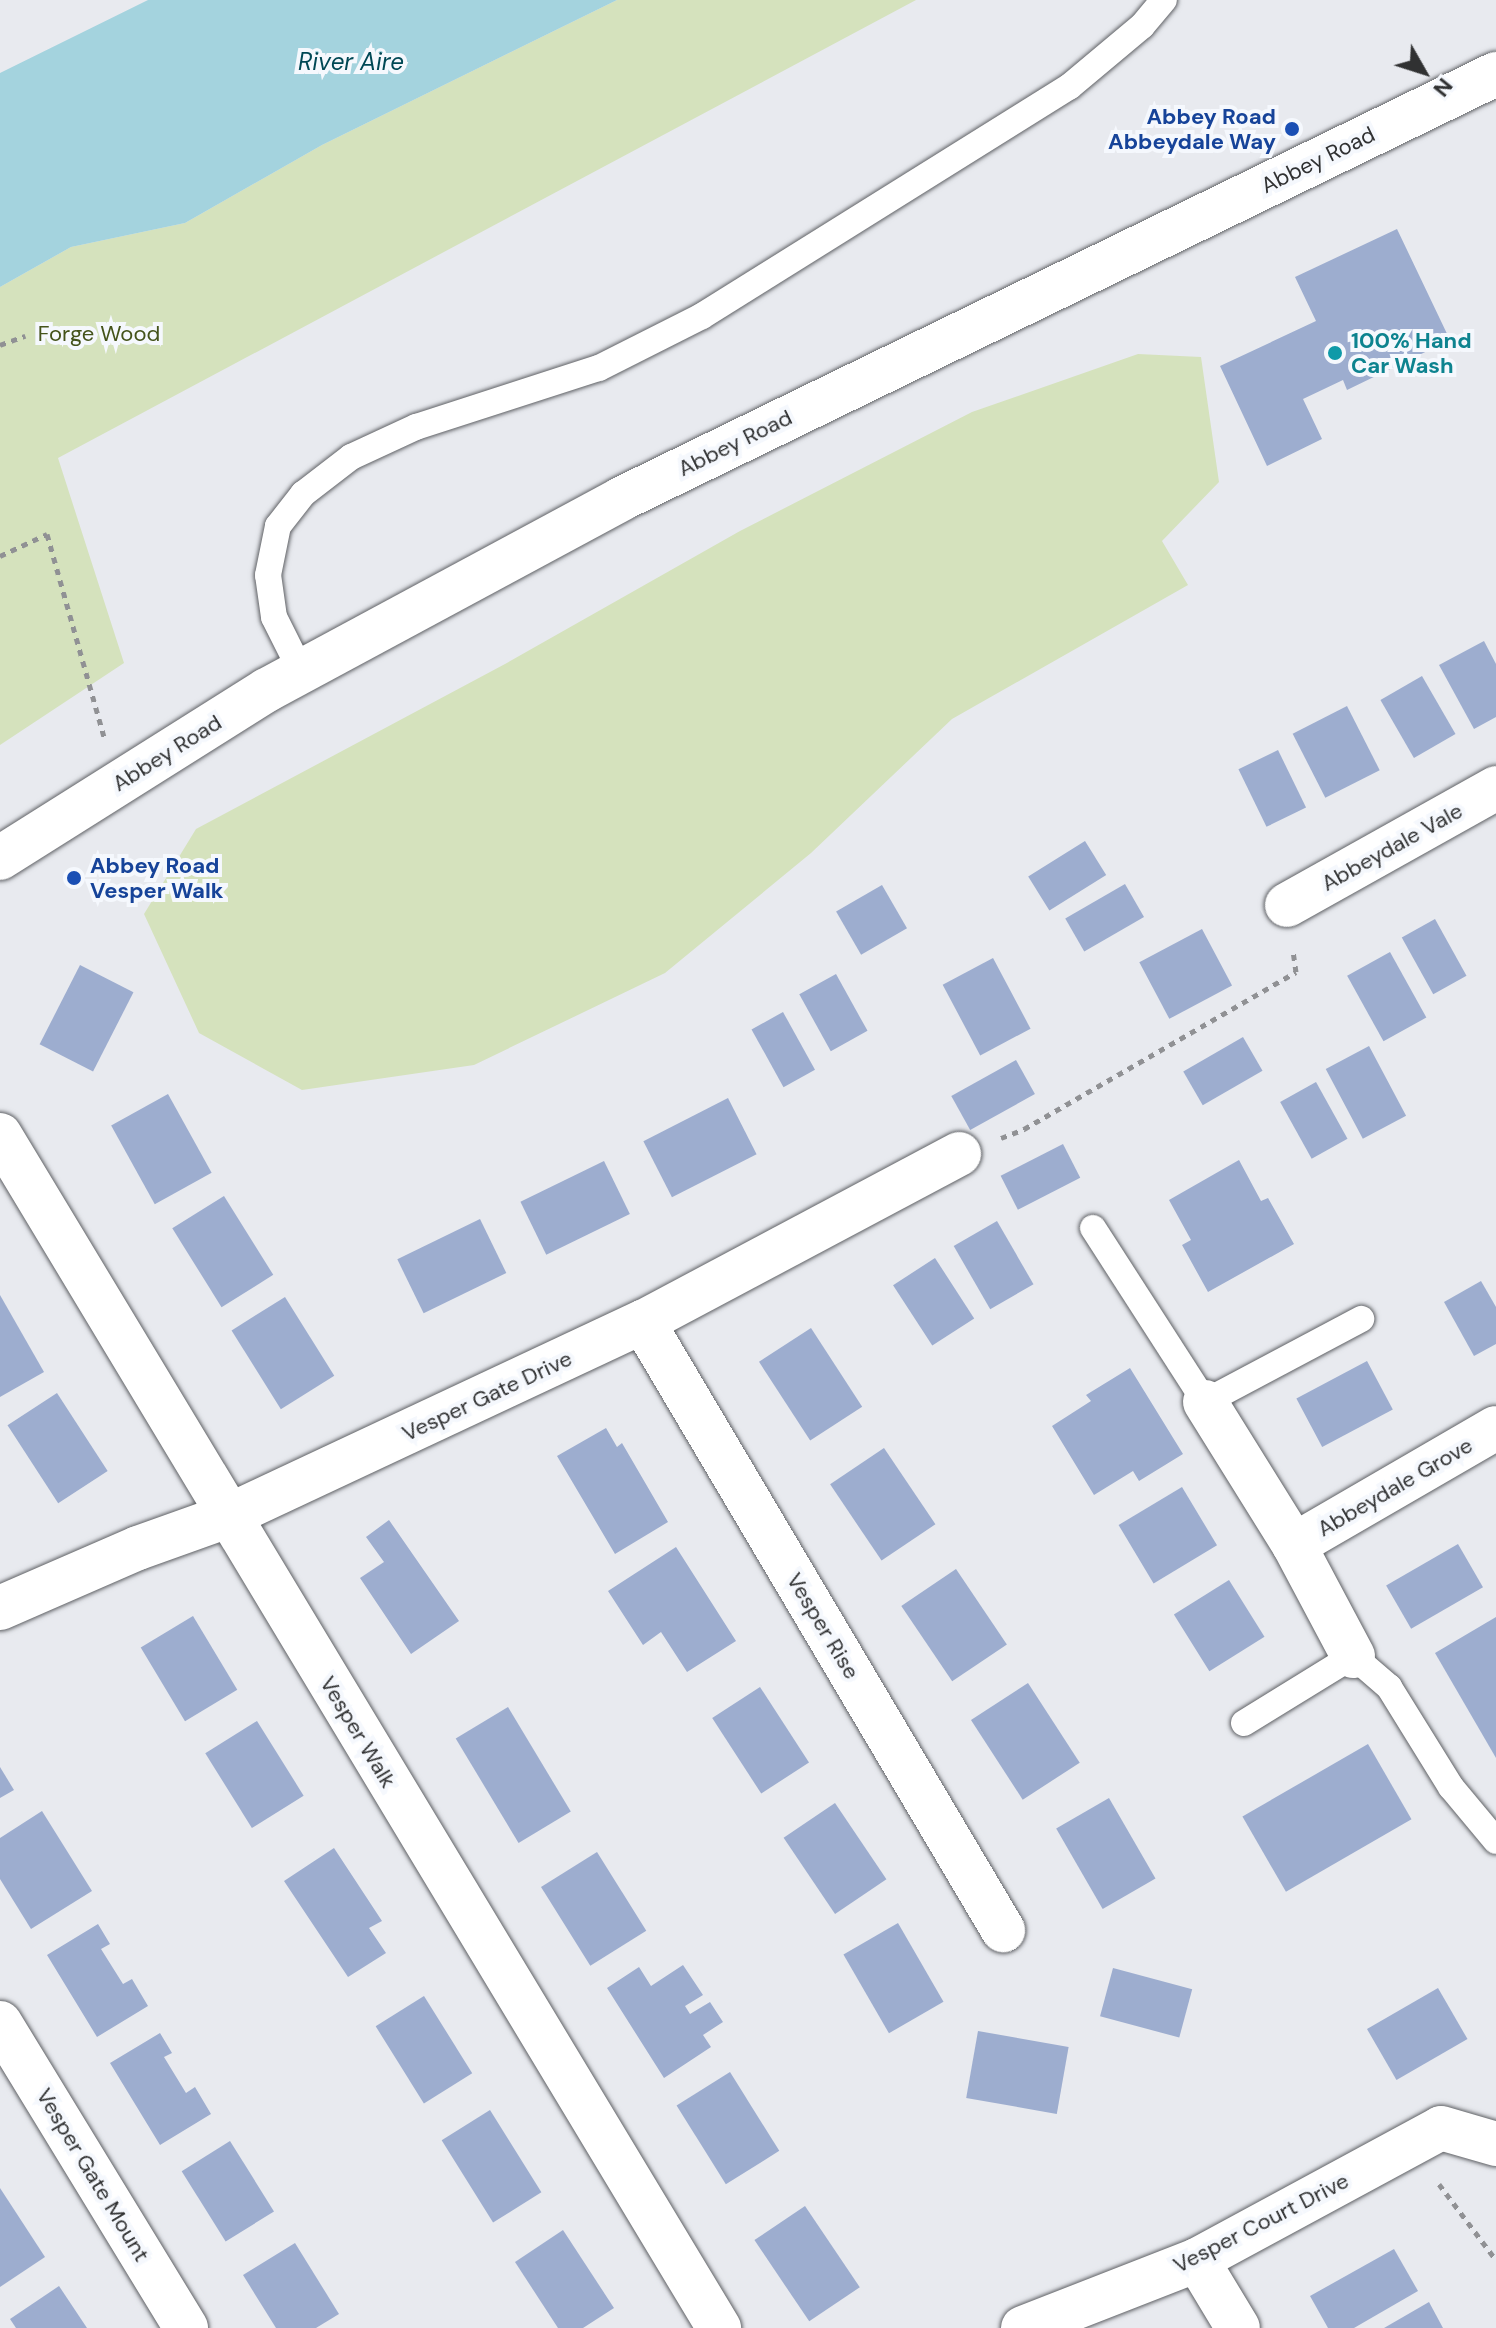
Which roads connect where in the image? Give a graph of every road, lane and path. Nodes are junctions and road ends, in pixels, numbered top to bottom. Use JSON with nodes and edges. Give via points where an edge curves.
{"nodes":[{"id":1,"x":1164,"y":0,"type":"edge"},
{"id":2,"x":1496,"y":74,"type":"edge"},
{"id":3,"x":25,"y":336,"type":"dead end"},
{"id":4,"x":0,"y":345,"type":"edge"},
{"id":5,"x":0,"y":556,"type":"edge"},
{"id":6,"x":301,"y":671,"type":"junction"},
{"id":7,"x":117,"y":783,"type":"junction"},
{"id":8,"x":1496,"y":788,"type":"edge"},
{"id":9,"x":0,"y":858,"type":"edge"},
{"id":10,"x":1287,"y":905,"type":"joint"},
{"id":11,"x":0,"y":1135,"type":"edge"},
{"id":12,"x":959,"y":1154,"type":"joint"},
{"id":13,"x":1093,"y":1228,"type":"dead end"},
{"id":14,"x":1361,"y":1319,"type":"dead end"},
{"id":15,"x":643,"y":1322,"type":"junction"},
{"id":16,"x":1205,"y":1402,"type":"junction"},
{"id":17,"x":1496,"y":1428,"type":"edge"},
{"id":18,"x":228,"y":1516,"type":"junction"},
{"id":19,"x":1294,"y":1545,"type":"junction"},
{"id":20,"x":0,"y":1608,"type":"edge"},
{"id":21,"x":1353,"y":1656,"type":"junction"},
{"id":22,"x":1244,"y":1723,"type":"dead end"},
{"id":23,"x":1496,"y":1841,"type":"edge"},
{"id":24,"x":1003,"y":1930,"type":"dead end"},
{"id":25,"x":0,"y":2023,"type":"edge"},
{"id":26,"x":1496,"y":2144,"type":"edge"},
{"id":27,"x":1409,"y":2145,"type":"junction"},
{"id":28,"x":1197,"y":2260,"type":"junction"},
{"id":29,"x":1496,"y":2260,"type":"edge"},
{"id":30,"x":186,"y":2328,"type":"edge"},
{"id":31,"x":719,"y":2328,"type":"edge"},
{"id":32,"x":1023,"y":2328,"type":"edge"},
{"id":33,"x":1238,"y":2328,"type":"edge"}],
"edges":[{"from":1,"to":6,"type":"lane","via":[[1142,26],[1069,87],[702,316],[599,368],[416,427],[351,457],[303,494],[278,526],[268,575],[274,617]]},
{"from":2,"to":6,"type":"street","name":"Abbey Road","via":[[621,499]]},
{"from":3,"to":4,"type":"path"},
{"from":5,"to":7,"type":"path","via":[[47,534]]},
{"from":6,"to":7,"type":"street","name":"Abbey Road"},
{"from":7,"to":9,"type":"street","name":"Abbey Road"},
{"from":8,"to":10,"type":"street","name":"Abbeydale Vale"},
{"from":10,"to":12,"type":"path","via":[[1296,972],[1024,1129]]},
{"from":11,"to":18,"type":"street","name":"Vesper Walk"},
{"from":12,"to":15,"type":"street","name":"Vesper Gate Drive"},
{"from":13,"to":16,"type":"lane"},
{"from":14,"to":16,"type":"lane"},
{"from":15,"to":18,"type":"street","name":"Vesper Gate Drive"},
{"from":15,"to":24,"type":"street","name":"Vesper Rise"},
{"from":16,"to":19,"type":"street","name":"Abbeydale Grove"},
{"from":17,"to":19,"type":"street","name":"Abbeydale Grove"},
{"from":18,"to":20,"type":"street","name":"Vesper Gate Drive","via":[[138,1548]]},
{"from":18,"to":31,"type":"street","name":"Vesper Walk"},
{"from":19,"to":21,"type":"street","name":"Abbeydale Grove"},
{"from":21,"to":22,"type":"lane"},
{"from":21,"to":23,"type":"lane","via":[[1389,1687],[1451,1787]]},
{"from":25,"to":30,"type":"street","name":"Vesper Gate Mount"},
{"from":26,"to":27,"type":"street","name":"Vesper Court Drive","via":[[1441,2128]]},
{"from":27,"to":28,"type":"street","name":"Vesper Court Drive"},
{"from":27,"to":29,"type":"path"},
{"from":28,"to":32,"type":"street","name":"Vesper Court Drive"},
{"from":28,"to":33,"type":"street"}]}
